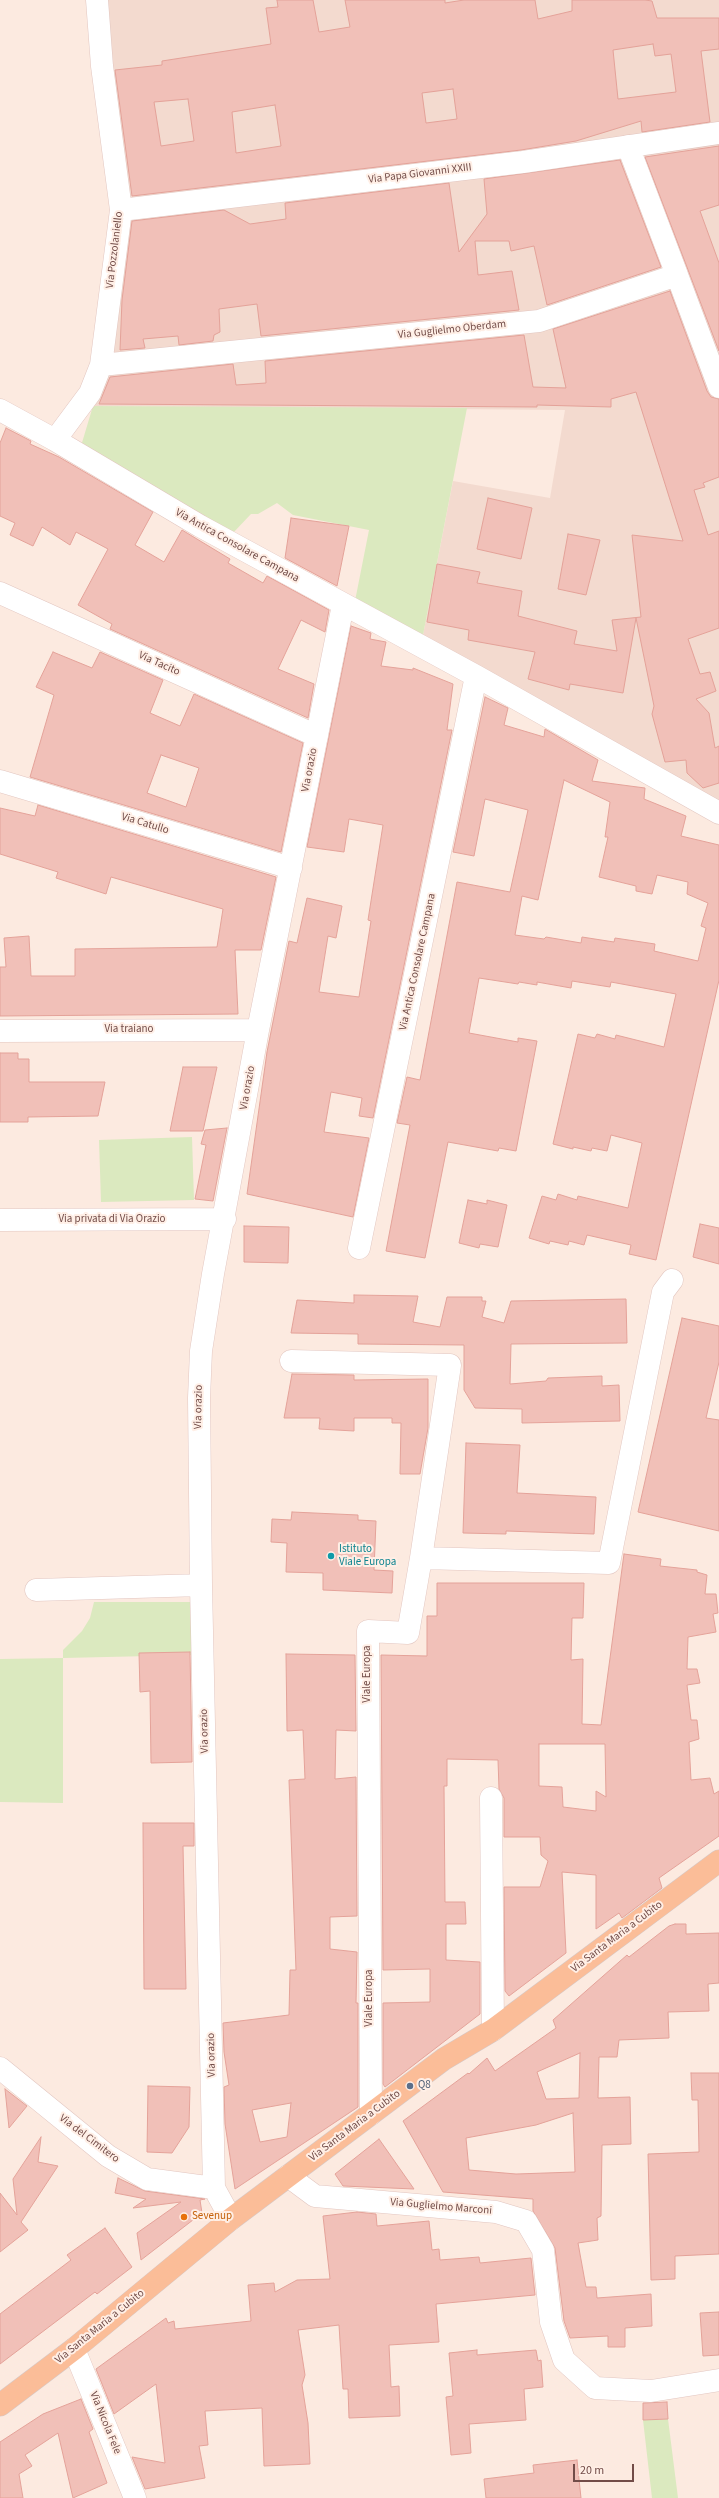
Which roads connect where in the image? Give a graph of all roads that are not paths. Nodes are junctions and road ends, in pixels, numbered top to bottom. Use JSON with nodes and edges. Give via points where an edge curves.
{"nodes":[{"id":1,"x":97,"y":0,"type":"edge"},
{"id":2,"x":719,"y":132,"type":"edge"},
{"id":3,"x":628,"y":146,"type":"junction"},
{"id":4,"x":121,"y":210,"type":"junction"},
{"id":5,"x":677,"y":275,"type":"junction"},
{"id":6,"x":101,"y":365,"type":"junction"},
{"id":7,"x":719,"y":387,"type":"edge"},
{"id":8,"x":0,"y":410,"type":"edge"},
{"id":9,"x":55,"y":440,"type":"junction"},
{"id":10,"x":0,"y":593,"type":"edge"},
{"id":11,"x":343,"y":605,"type":"junction"},
{"id":12,"x":476,"y":676,"type":"junction"},
{"id":13,"x":317,"y":736,"type":"junction"},
{"id":14,"x":0,"y":781,"type":"edge"},
{"id":15,"x":719,"y":813,"type":"edge"},
{"id":16,"x":291,"y":868,"type":"junction"},
{"id":17,"x":258,"y":1030,"type":"junction"},
{"id":18,"x":0,"y":1031,"type":"edge"},
{"id":19,"x":225,"y":1219,"type":"junction"},
{"id":20,"x":0,"y":1220,"type":"edge"},
{"id":21,"x":359,"y":1248,"type":"dead end"},
{"id":22,"x":672,"y":1280,"type":"dead end"},
{"id":23,"x":291,"y":1361,"type":"dead end"},
{"id":24,"x":421,"y":1558,"type":"junction"},
{"id":25,"x":202,"y":1585,"type":"junction"},
{"id":26,"x":36,"y":1590,"type":"dead end"},
{"id":27,"x":491,"y":1798,"type":"dead end"},
{"id":28,"x":719,"y":1860,"type":"edge"},
{"id":29,"x":493,"y":2030,"type":"junction"},
{"id":30,"x":0,"y":2068,"type":"edge"},
{"id":31,"x":371,"y":2114,"type":"junction"},
{"id":32,"x":288,"y":2176,"type":"junction"},
{"id":33,"x":214,"y":2188,"type":"junction"},
{"id":34,"x":231,"y":2219,"type":"junction"},
{"id":35,"x":74,"y":2349,"type":"junction"},
{"id":36,"x":719,"y":2380,"type":"edge"},
{"id":37,"x":0,"y":2405,"type":"edge"},
{"id":38,"x":135,"y":2498,"type":"edge"}],
"edges":[{"from":1,"to":4,"type":"street","name":"Via Pozzolaniello","via":[[102,66]]},
{"from":2,"to":3,"type":"street","name":"Via Papa Giovanni XXIII"},
{"from":3,"to":4,"type":"street","name":"Via Papa Giovanni XXIII","via":[[523,162]]},
{"from":3,"to":5,"type":"street"},
{"from":4,"to":6,"type":"street","name":"Via Pozzolaniello"},
{"from":5,"to":6,"type":"street","name":"Via Guglielmo Oberdam","via":[[539,322]]},
{"from":5,"to":7,"type":"street"},
{"from":6,"to":9,"type":"street","name":"Via Pozzolaniello","via":[[90,393]]},
{"from":8,"to":9,"type":"street","name":"Via Antica Consolare Campana"},
{"from":9,"to":11,"type":"street","name":"Via Antica Consolare Campana","via":[[200,526]]},
{"from":10,"to":13,"type":"street","name":"Via Tacito"},
{"from":11,"to":12,"type":"street","name":"Via Antica Consolare Campana"},
{"from":11,"to":13,"type":"street","name":"Via orazio"},
{"from":12,"to":15,"type":"street","name":"Via Antica Consolare Campana"},
{"from":12,"to":21,"type":"street","name":"Via Antica Consolare Campana"},
{"from":13,"to":16,"type":"street","name":"Via orazio"},
{"from":14,"to":16,"type":"street","name":"Via Catullo"},
{"from":16,"to":17,"type":"street","name":"Via orazio"},
{"from":17,"to":18,"type":"street","name":"Via traiano"},
{"from":17,"to":19,"type":"street","name":"Via orazio"},
{"from":19,"to":20,"type":"street","name":"Via privata di Via Orazio"},
{"from":19,"to":25,"type":"street","name":"Via orazio","via":[[213,1274],[201,1359],[199,1398]]},
{"from":22,"to":24,"type":"street","via":[[663,1292],[609,1563]]},
{"from":23,"to":24,"type":"street","name":"Viale Europa","via":[[450,1365]]},
{"from":24,"to":31,"type":"street","name":"Viale Europa","via":[[408,1633],[368,1631]]},
{"from":25,"to":26,"type":"street"},
{"from":25,"to":33,"type":"street","name":"Via orazio"},
{"from":27,"to":29,"type":"street"},
{"from":28,"to":29,"type":"main road","name":"Via Santa Maria a Cubito"},
{"from":29,"to":31,"type":"main road","name":"Via Santa Maria a Cubito","via":[[444,2059]]},
{"from":30,"to":33,"type":"street","name":"Via del Cimitero","via":[[108,2156],[147,2178]]},
{"from":31,"to":32,"type":"main road","name":"Via Santa Maria a Cubito"},
{"from":32,"to":34,"type":"main road","name":"Via Santa Maria a Cubito"},
{"from":32,"to":36,"type":"street","name":"Via Guglielmo Marconi","via":[[315,2196],[496,2212],[526,2222],[543,2250],[551,2322],[564,2360],[595,2388],[651,2391]]},
{"from":33,"to":34,"type":"street","name":"Via orazio"},
{"from":34,"to":35,"type":"main road","name":"Via Santa Maria a Cubito"},
{"from":35,"to":37,"type":"main road","name":"Via Santa Maria a Cubito"},
{"from":35,"to":38,"type":"street","name":"Via Nicola Fele"}]}
